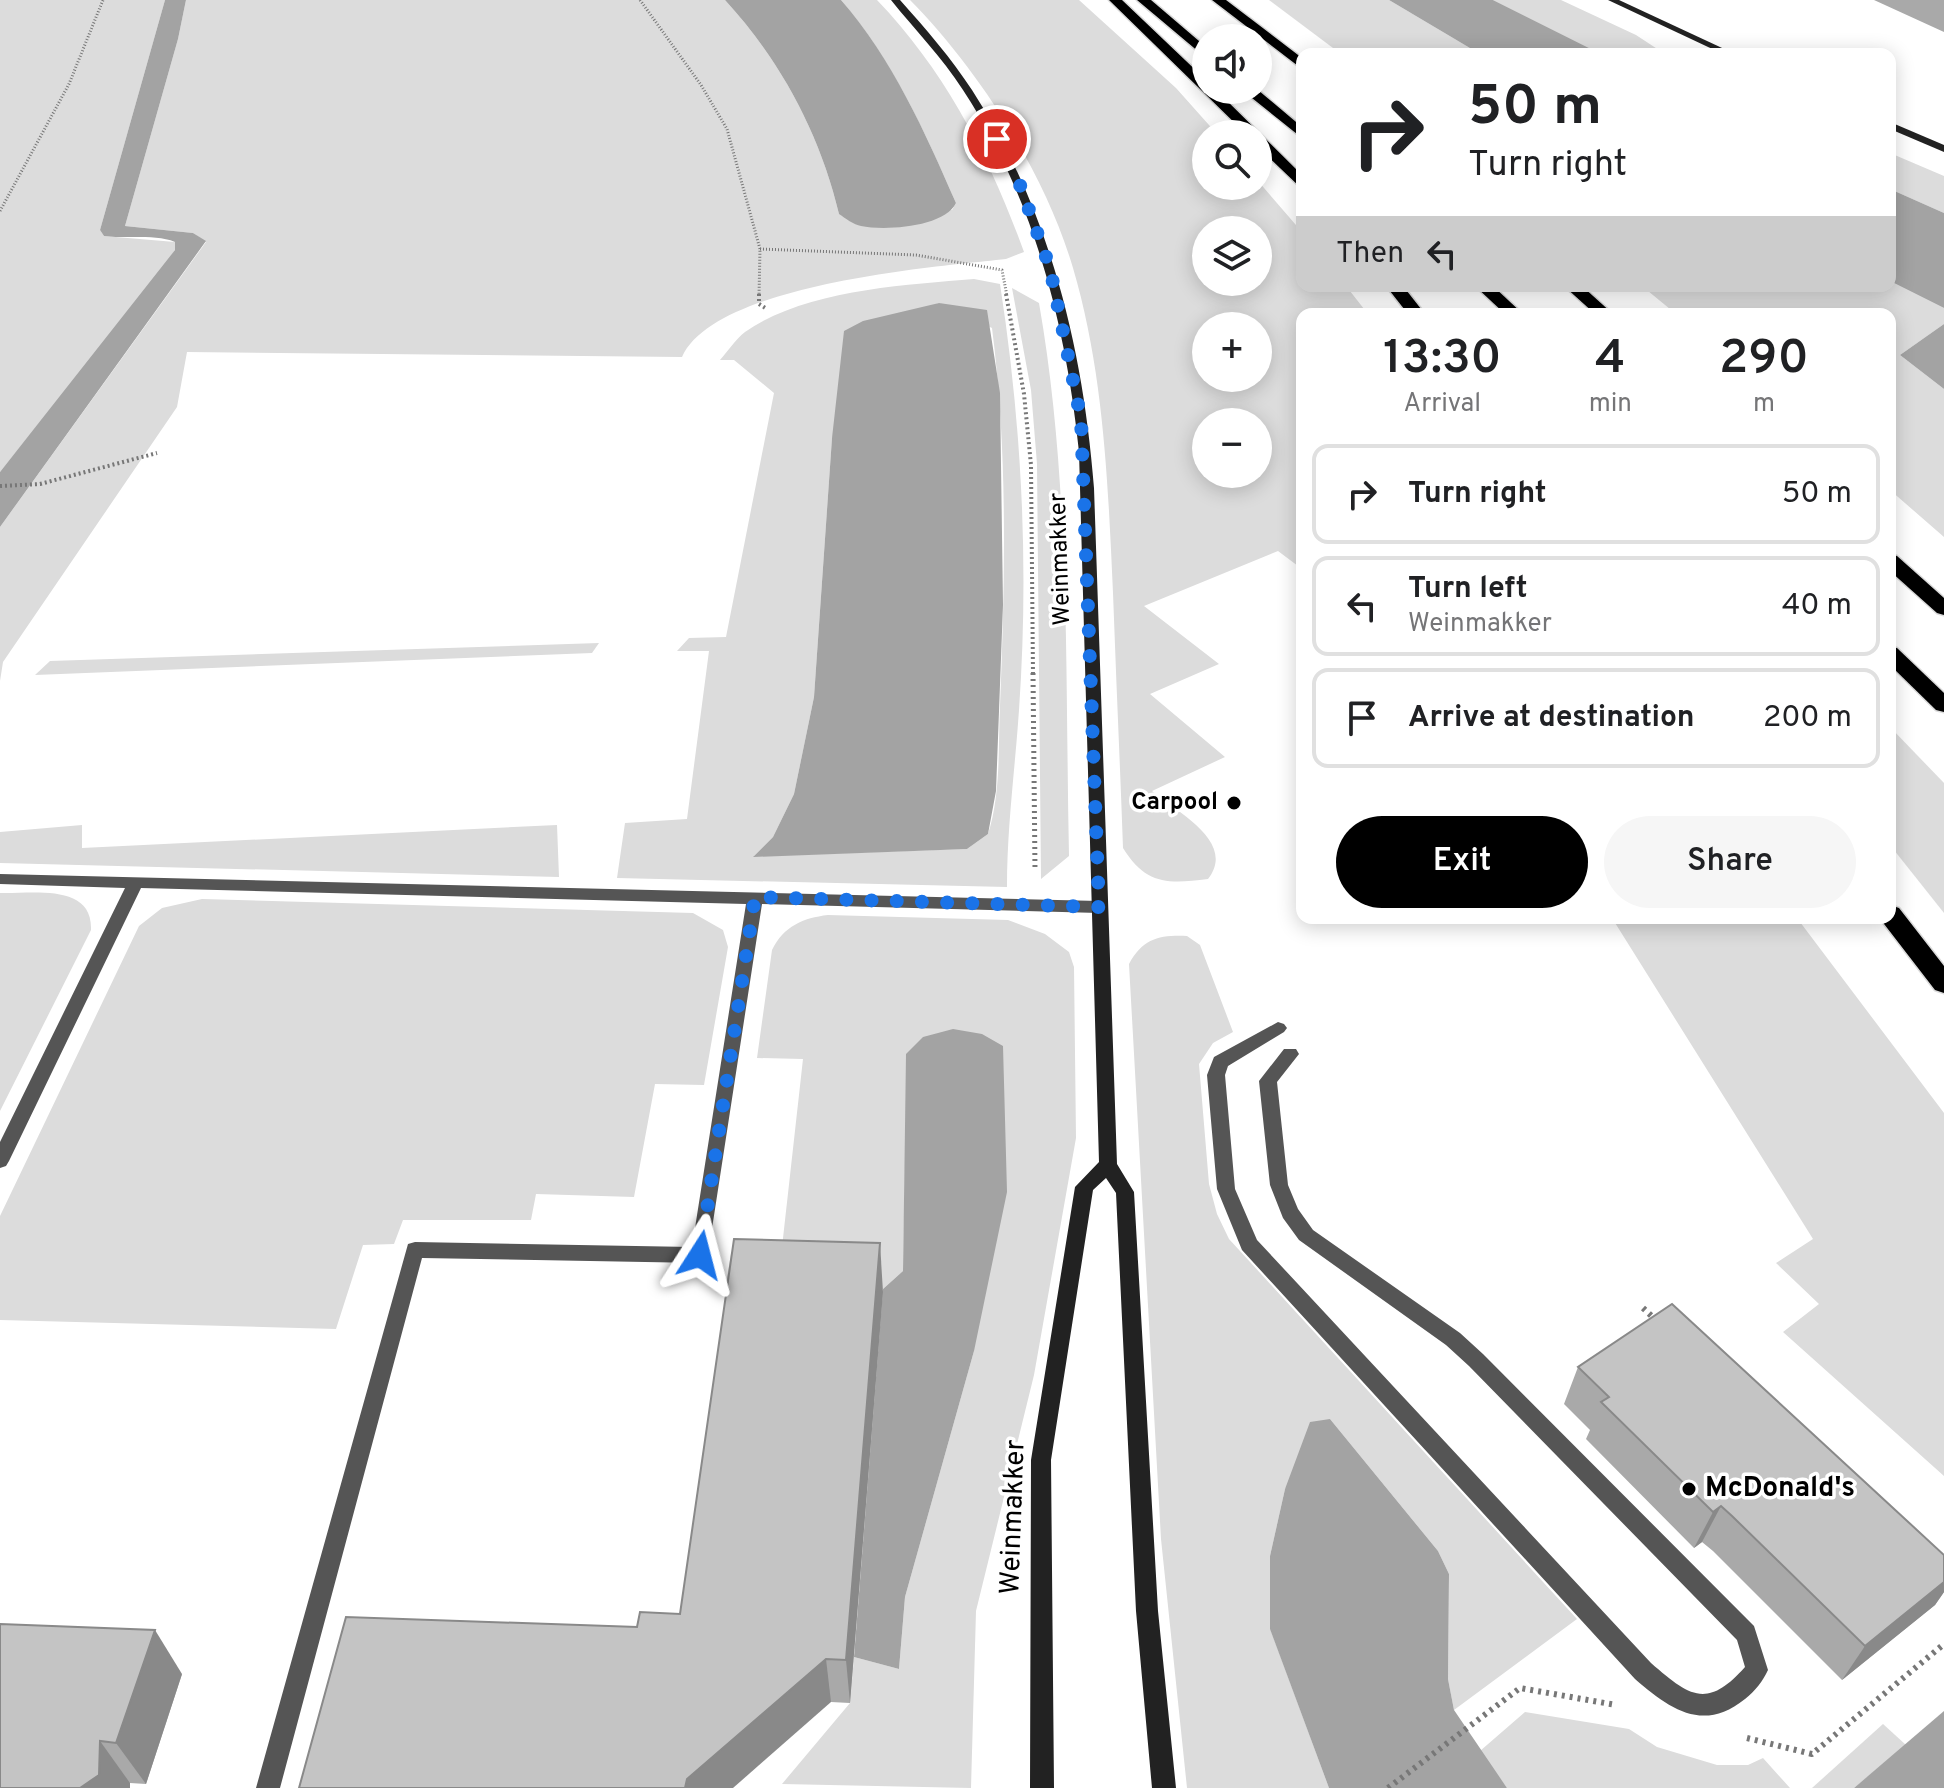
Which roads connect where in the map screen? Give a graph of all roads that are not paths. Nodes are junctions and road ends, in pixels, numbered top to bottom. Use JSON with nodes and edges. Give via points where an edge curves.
{"nodes":[{"id":1,"x":895,"y":0,"type":"edge"},
{"id":2,"x":1115,"y":0,"type":"edge"},
{"id":3,"x":1143,"y":0,"type":"edge"},
{"id":4,"x":1218,"y":0,"type":"edge"},
{"id":5,"x":1612,"y":0,"type":"edge"},
{"id":6,"x":1192,"y":42,"type":"edge"},
{"id":7,"x":1717,"y":48,"type":"edge"},
{"id":8,"x":1296,"y":60,"type":"edge"},
{"id":9,"x":1266,"y":104,"type":"edge"},
{"id":10,"x":1239,"y":120,"type":"edge"},
{"id":11,"x":1896,"y":128,"type":"edge"},
{"id":12,"x":1296,"y":129,"type":"edge"},
{"id":13,"x":1944,"y":149,"type":"edge"},
{"id":14,"x":1272,"y":153,"type":"edge"},
{"id":15,"x":1296,"y":178,"type":"edge"},
{"id":16,"x":1399,"y":292,"type":"edge"},
{"id":17,"x":1490,"y":292,"type":"edge"},
{"id":18,"x":1579,"y":292,"type":"edge"},
{"id":19,"x":1412,"y":308,"type":"edge"},
{"id":20,"x":1508,"y":308,"type":"edge"},
{"id":21,"x":1598,"y":308,"type":"edge"},
{"id":22,"x":1896,"y":565,"type":"edge"},
{"id":23,"x":1944,"y":609,"type":"edge"},
{"id":24,"x":1896,"y":659,"type":"edge"},
{"id":25,"x":1944,"y":705,"type":"edge"},
{"id":26,"x":0,"y":879,"type":"edge"},
{"id":27,"x":136,"y":882,"type":"junction"},
{"id":28,"x":755,"y":897,"type":"junction"},
{"id":29,"x":1099,"y":907,"type":"junction"},
{"id":30,"x":1896,"y":922,"type":"edge"},
{"id":31,"x":1944,"y":984,"type":"edge"},
{"id":32,"x":1278,"y":1028,"type":"dead end"},
{"id":33,"x":1290,"y":1054,"type":"dead end"},
{"id":34,"x":0,"y":1161,"type":"edge"},
{"id":35,"x":1108,"y":1165,"type":"junction"},
{"id":36,"x":268,"y":1788,"type":"edge"},
{"id":37,"x":1042,"y":1788,"type":"edge"},
{"id":38,"x":1164,"y":1788,"type":"edge"}],
"edges":[{"from":1,"to":29,"type":"main road","name":"Weinmakker","via":[[949,66],[997,139],[1035,224],[1060,304],[1081,419]]},
{"from":2,"to":10,"type":"highway"},
{"from":3,"to":6,"type":"highway"},
{"from":4,"to":8,"type":"highway"},
{"from":5,"to":7,"type":"main road"},
{"from":9,"to":12,"type":"highway"},
{"from":11,"to":13,"type":"main road"},
{"from":14,"to":15,"type":"highway"},
{"from":16,"to":19,"type":"highway"},
{"from":17,"to":20,"type":"highway"},
{"from":18,"to":21,"type":"highway"},
{"from":22,"to":23,"type":"highway"},
{"from":24,"to":25,"type":"highway"},
{"from":26,"to":27,"type":"lane"},
{"from":27,"to":28,"type":"lane"},
{"from":27,"to":34,"type":"lane"},
{"from":28,"to":29,"type":"lane"},
{"from":28,"to":36,"type":"lane","via":[[700,1255],[415,1250]]},
{"from":29,"to":35,"type":"main road","name":"Weinmakker"},
{"from":30,"to":31,"type":"highway"},
{"from":32,"to":33,"type":"lane","via":[[1220,1062],[1216,1075],[1226,1189],[1249,1245],[1643,1671],[1671,1697],[1696,1707],[1724,1702],[1757,1670],[1746,1634],[1476,1360],[1323,1249],[1290,1213],[1279,1185],[1268,1081]]},
{"from":35,"to":37,"type":"main road","name":"Weinmakker","via":[[1084,1187],[1041,1460]]},
{"from":35,"to":38,"type":"main road","name":"Weinmakker","via":[[1125,1192],[1144,1563]]}]}
